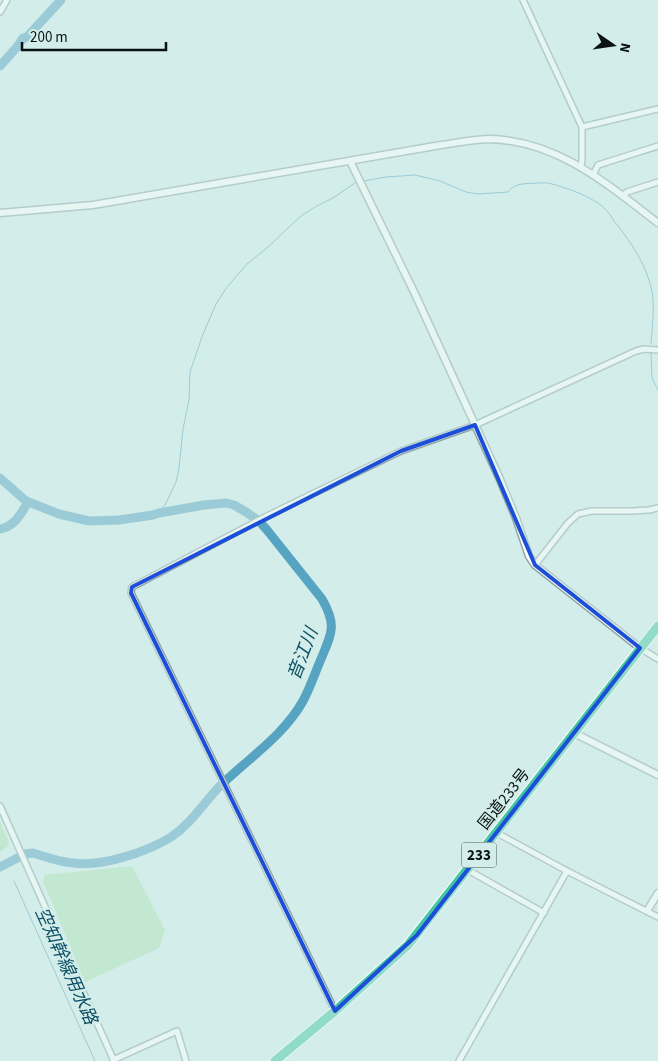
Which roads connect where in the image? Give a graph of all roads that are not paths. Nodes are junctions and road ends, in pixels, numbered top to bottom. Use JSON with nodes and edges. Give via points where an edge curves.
{"nodes":[{"id":1,"x":7,"y":0,"type":"edge"},
{"id":2,"x":523,"y":0,"type":"edge"},
{"id":3,"x":0,"y":12,"type":"edge"},
{"id":4,"x":658,"y":109,"type":"edge"},
{"id":5,"x":582,"y":126,"type":"junction"},
{"id":6,"x":658,"y":146,"type":"edge"},
{"id":7,"x":350,"y":161,"type":"junction"},
{"id":8,"x":581,"y":167,"type":"junction"},
{"id":9,"x":593,"y":174,"type":"junction"},
{"id":10,"x":658,"y":182,"type":"edge"},
{"id":11,"x":622,"y":196,"type":"junction"},
{"id":12,"x":2,"y":213,"type":"edge"},
{"id":13,"x":658,"y":223,"type":"edge"},
{"id":14,"x":658,"y":350,"type":"edge"},
{"id":15,"x":475,"y":425,"type":"junction"},
{"id":16,"x":658,"y":508,"type":"edge"},
{"id":17,"x":535,"y":565,"type":"junction"},
{"id":18,"x":658,"y":626,"type":"edge"},
{"id":19,"x":640,"y":648,"type":"junction"},
{"id":20,"x":658,"y":659,"type":"edge"},
{"id":21,"x":574,"y":732,"type":"junction"},
{"id":22,"x":658,"y":775,"type":"edge"},
{"id":23,"x":0,"y":806,"type":"edge"},
{"id":24,"x":497,"y":833,"type":"junction"},
{"id":25,"x":468,"y":870,"type":"junction"},
{"id":26,"x":567,"y":871,"type":"junction"},
{"id":27,"x":658,"y":893,"type":"edge"},
{"id":28,"x":648,"y":911,"type":"junction"},
{"id":29,"x":544,"y":913,"type":"junction"},
{"id":30,"x":658,"y":917,"type":"edge"},
{"id":31,"x":335,"y":1011,"type":"junction"},
{"id":32,"x":114,"y":1061,"type":"edge"},
{"id":33,"x":186,"y":1061,"type":"edge"},
{"id":34,"x":276,"y":1061,"type":"edge"},
{"id":35,"x":459,"y":1061,"type":"edge"}],
"edges":[{"from":1,"to":3,"type":"street"},
{"from":2,"to":5,"type":"street"},
{"from":4,"to":5,"type":"street"},
{"from":5,"to":8,"type":"street"},
{"from":6,"to":9,"type":"street","via":[[598,165]]},
{"from":7,"to":8,"type":"street","via":[[490,140],[533,146]]},
{"from":7,"to":12,"type":"street","via":[[94,205]]},
{"from":7,"to":15,"type":"street"},
{"from":8,"to":9,"type":"street"},
{"from":9,"to":11,"type":"street"},
{"from":10,"to":11,"type":"street"},
{"from":11,"to":13,"type":"street"},
{"from":14,"to":15,"type":"street","via":[[636,351]]},
{"from":15,"to":17,"type":"street"},
{"from":15,"to":31,"type":"street","via":[[401,451],[253,523],[132,587],[131,594]]},
{"from":16,"to":17,"type":"street","via":[[578,514]]},
{"from":17,"to":19,"type":"street"},
{"from":18,"to":19,"type":"highway","name":"国道233号","number":"233"},
{"from":19,"to":20,"type":"street"},
{"from":19,"to":21,"type":"highway","name":"国道233号","number":"233"},
{"from":21,"to":22,"type":"street"},
{"from":21,"to":24,"type":"highway","name":"国道233号","number":"233"},
{"from":23,"to":32,"type":"street"},
{"from":24,"to":25,"type":"highway","name":"国道233号","number":"233"},
{"from":24,"to":26,"type":"street"},
{"from":25,"to":29,"type":"street"},
{"from":25,"to":31,"type":"highway","name":"国道233号","number":"233","via":[[408,945]]},
{"from":26,"to":28,"type":"street"},
{"from":26,"to":29,"type":"street"},
{"from":27,"to":28,"type":"street"},
{"from":28,"to":30,"type":"street"},
{"from":29,"to":35,"type":"street"},
{"from":31,"to":34,"type":"highway","name":"国道233号","number":"233"},
{"from":32,"to":33,"type":"street","via":[[177,1031]]}]}
